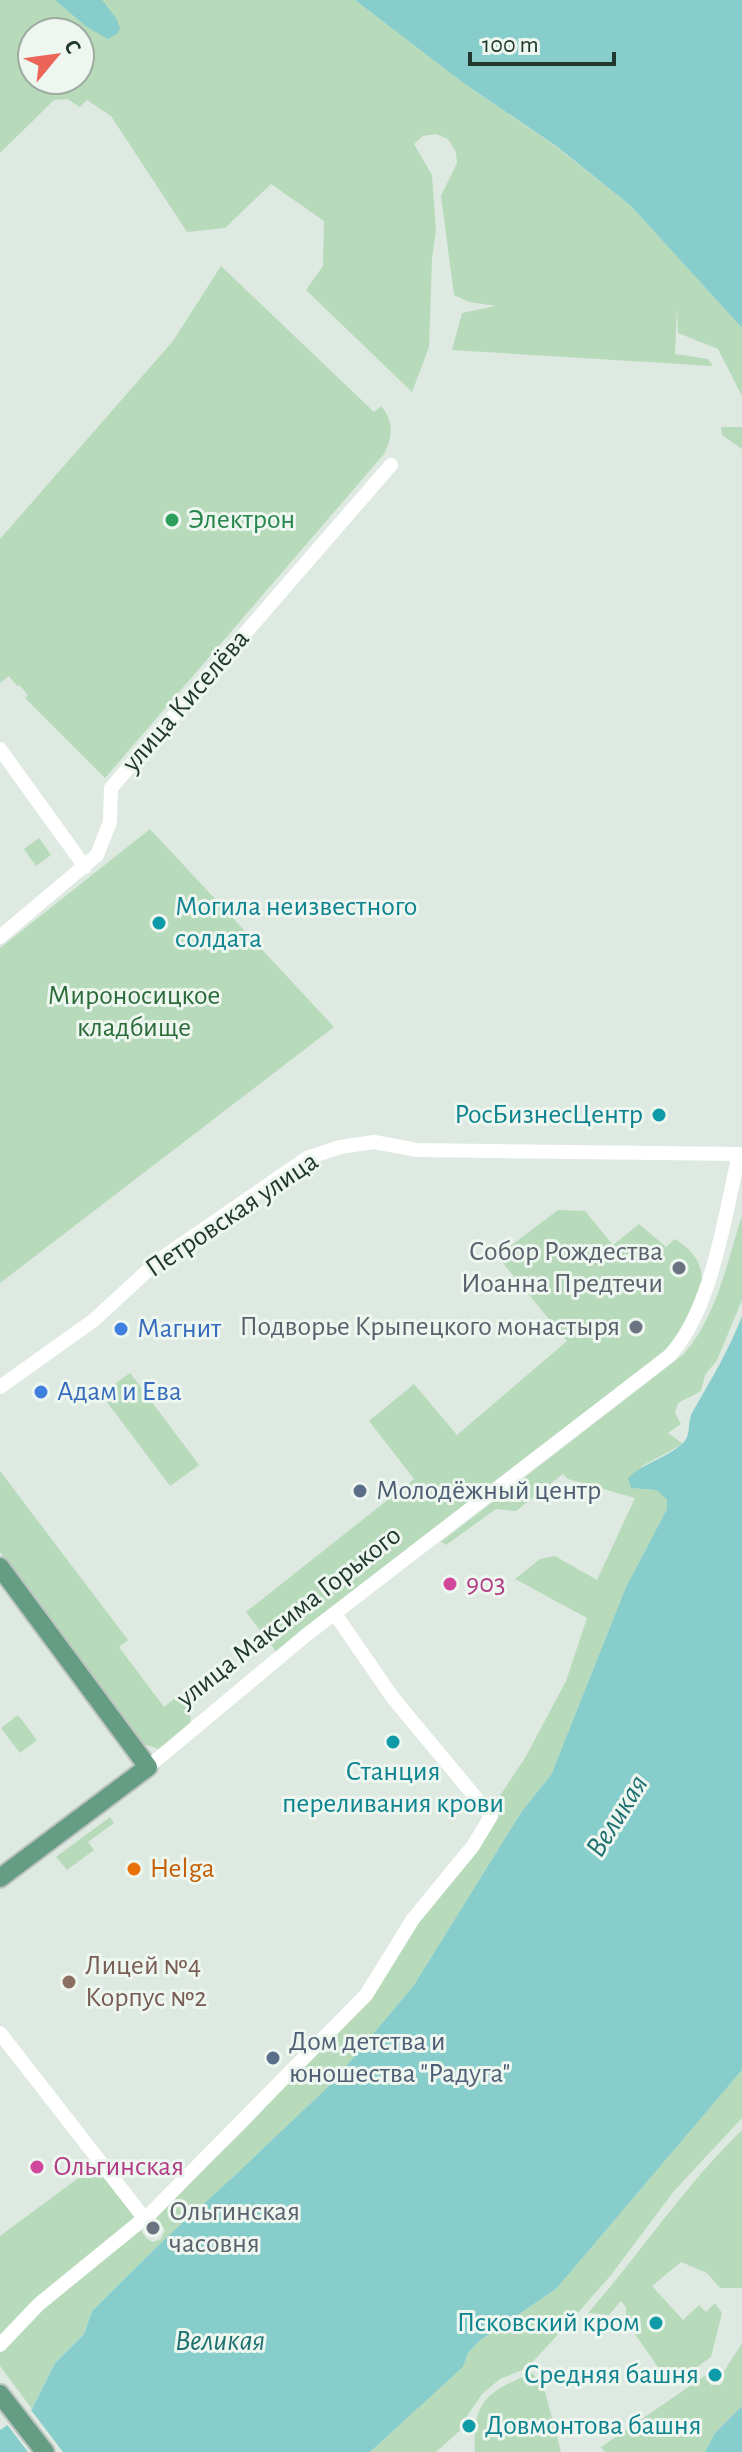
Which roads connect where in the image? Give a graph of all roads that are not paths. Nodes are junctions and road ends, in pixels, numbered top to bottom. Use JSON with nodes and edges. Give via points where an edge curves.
{"nodes":[{"id":1,"x":391,"y":465,"type":"dead end"},
{"id":2,"x":0,"y":749,"type":"edge"},
{"id":3,"x":85,"y":867,"type":"junction"},
{"id":4,"x":0,"y":937,"type":"edge"},
{"id":5,"x":739,"y":1154,"type":"joint"},
{"id":6,"x":0,"y":1387,"type":"edge"},
{"id":7,"x":0,"y":1567,"type":"edge"},
{"id":8,"x":335,"y":1614,"type":"junction"},
{"id":9,"x":148,"y":1767,"type":"junction"},
{"id":10,"x":0,"y":1878,"type":"edge"},
{"id":11,"x":0,"y":2033,"type":"edge"},
{"id":12,"x":144,"y":2218,"type":"junction"},
{"id":13,"x":0,"y":2345,"type":"edge"},
{"id":14,"x":0,"y":2394,"type":"edge"},
{"id":15,"x":45,"y":2452,"type":"edge"}],
"edges":[{"from":1,"to":3,"type":"street","name":"улица Киселёва","via":[[111,788],[106,839]]},
{"from":2,"to":3,"type":"street"},
{"from":3,"to":4,"type":"street","name":"улица Киселёва"},
{"from":5,"to":6,"type":"street","name":"Петровская улица","via":[[417,1150],[374,1142],[340,1147],[307,1158],[159,1260],[94,1320]]},
{"from":5,"to":8,"type":"street","name":"улица Максима Горького","via":[[703,1298],[679,1346]]},
{"from":7,"to":9,"type":"main road"},
{"from":8,"to":9,"type":"street","name":"улица Максима Горького"},
{"from":8,"to":12,"type":"street","via":[[393,1698],[491,1816],[413,1919],[366,1995]]},
{"from":9,"to":10,"type":"main road","name":"улица Максима Горького"},
{"from":11,"to":12,"type":"street"},
{"from":12,"to":13,"type":"street","via":[[39,2304]]},
{"from":14,"to":15,"type":"main road"}]}
